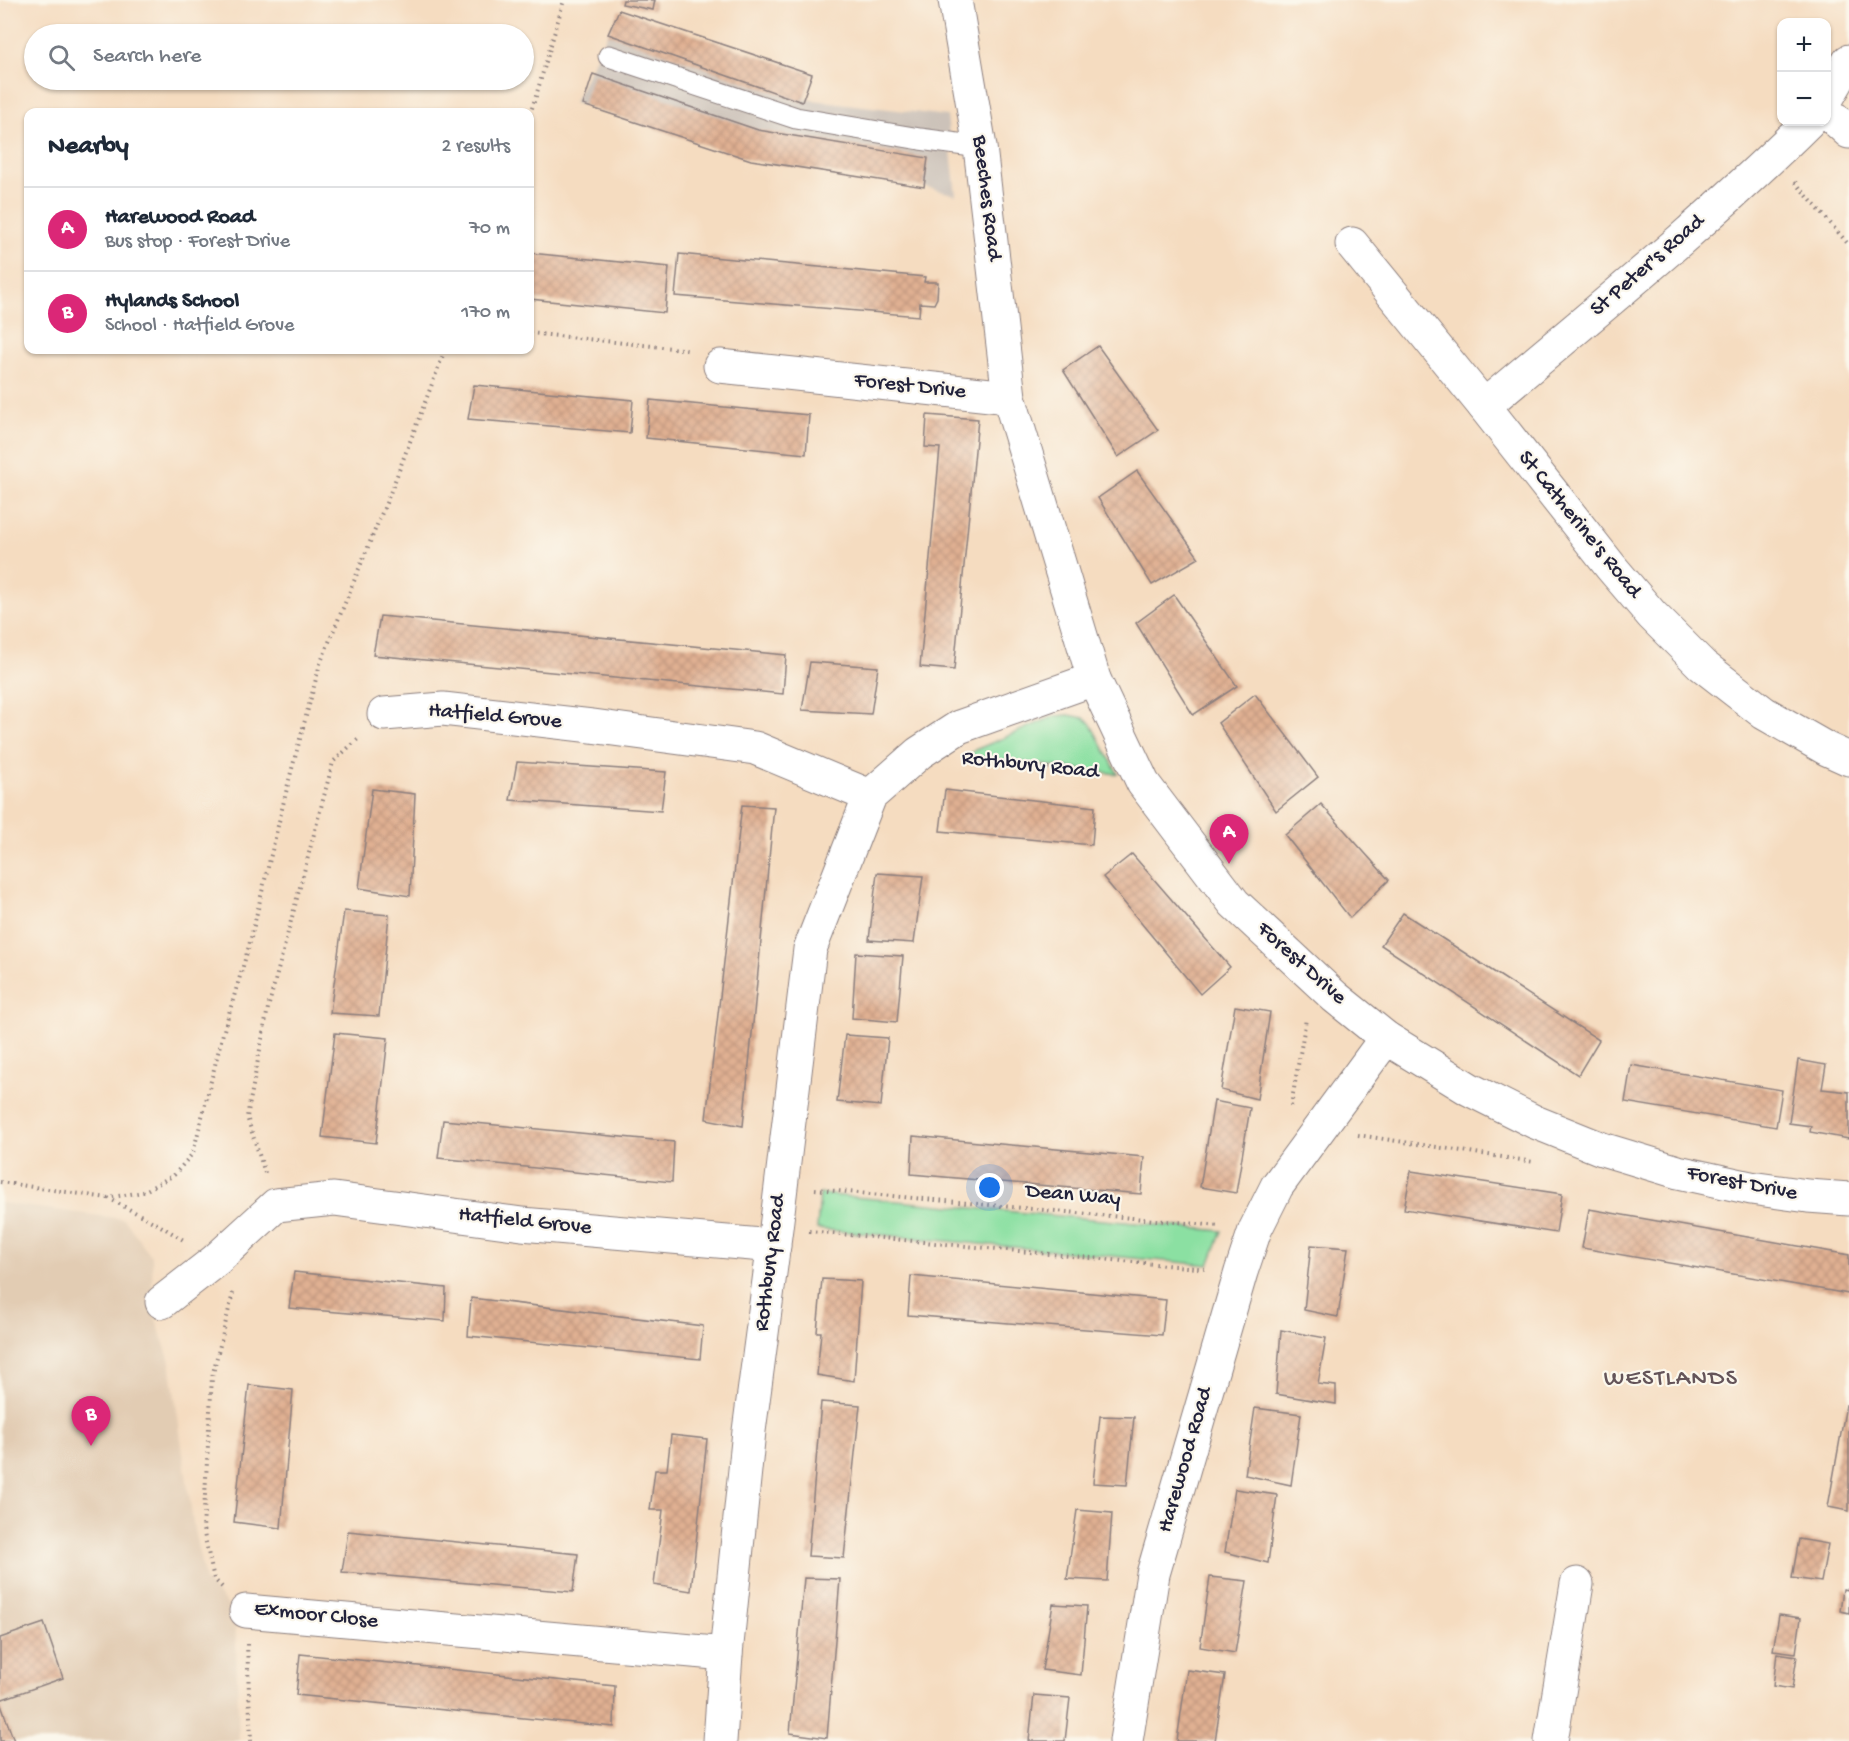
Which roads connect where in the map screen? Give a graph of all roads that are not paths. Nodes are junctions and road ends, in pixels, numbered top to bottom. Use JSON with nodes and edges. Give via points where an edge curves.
{"nodes":[{"id":1,"x":955,"y":0,"type":"edge"},
{"id":2,"x":609,"y":56,"type":"dead end"},
{"id":3,"x":1849,"y":61,"type":"edge"},
{"id":4,"x":1831,"y":93,"type":"edge"},
{"id":5,"x":1831,"y":115,"type":"edge"},
{"id":6,"x":1804,"y":126,"type":"edge"},
{"id":7,"x":1849,"y":132,"type":"edge"},
{"id":8,"x":980,"y":147,"type":"junction"},
{"id":9,"x":1352,"y":244,"type":"dead end"},
{"id":10,"x":720,"y":366,"type":"road end"},
{"id":11,"x":1009,"y":398,"type":"junction"},
{"id":12,"x":1484,"y":406,"type":"junction"},
{"id":13,"x":1094,"y":679,"type":"junction"},
{"id":14,"x":384,"y":714,"type":"road end"},
{"id":15,"x":1849,"y":759,"type":"edge"},
{"id":16,"x":870,"y":796,"type":"junction"},
{"id":17,"x":1386,"y":1038,"type":"junction"},
{"id":18,"x":1849,"y":1199,"type":"edge"},
{"id":19,"x":775,"y":1237,"type":"junction"},
{"id":20,"x":162,"y":1302,"type":"dead end"},
{"id":21,"x":1577,"y":1584,"type":"dead end"},
{"id":22,"x":246,"y":1611,"type":"road end"},
{"id":23,"x":726,"y":1654,"type":"junction"},
{"id":24,"x":720,"y":1741,"type":"edge"},
{"id":25,"x":1126,"y":1741,"type":"edge"},
{"id":26,"x":1551,"y":1741,"type":"edge"}],
"edges":[{"from":1,"to":8,"type":"street","name":"Beeches Road"},
{"from":2,"to":8,"type":"lane","via":[[796,118]]},
{"from":3,"to":4,"type":"street"},
{"from":5,"to":7,"type":"street"},
{"from":6,"to":12,"type":"street","name":"St Peter's Road","via":[[1671,248]]},
{"from":8,"to":11,"type":"street","name":"Beeches Road"},
{"from":9,"to":12,"type":"street","name":"St Catherine's Road"},
{"from":10,"to":11,"type":"street","name":"Forest Drive"},
{"from":11,"to":13,"type":"street","name":"Forest Drive"},
{"from":12,"to":15,"type":"street","name":"St Catherine's Road","via":[[1611,567],[1702,665],[1764,713]]},
{"from":13,"to":16,"type":"street","via":[[959,727],[919,753]]},
{"from":13,"to":17,"type":"street","name":"Forest Drive","via":[[1141,778],[1234,903]]},
{"from":14,"to":16,"type":"street","name":"Hatfield Grove","via":[[443,709],[755,748]]},
{"from":16,"to":19,"type":"street","name":"Rothbury Road","via":[[810,949]]},
{"from":17,"to":18,"type":"street","name":"Forest Drive","via":[[1469,1089],[1534,1122],[1602,1149],[1678,1172],[1741,1185]]},
{"from":17,"to":25,"type":"street","name":"Harewood Road","via":[[1277,1186],[1255,1230],[1153,1574]]},
{"from":19,"to":20,"type":"street","name":"Hatfield Grove","via":[[522,1224],[334,1199],[276,1205],[216,1260]]},
{"from":19,"to":23,"type":"street","name":"Rothbury Road","via":[[749,1431]]},
{"from":21,"to":26,"type":"street"},
{"from":22,"to":23,"type":"street","name":"Exmoor Close"},
{"from":23,"to":24,"type":"street","name":"Rothbury Road"}]}
